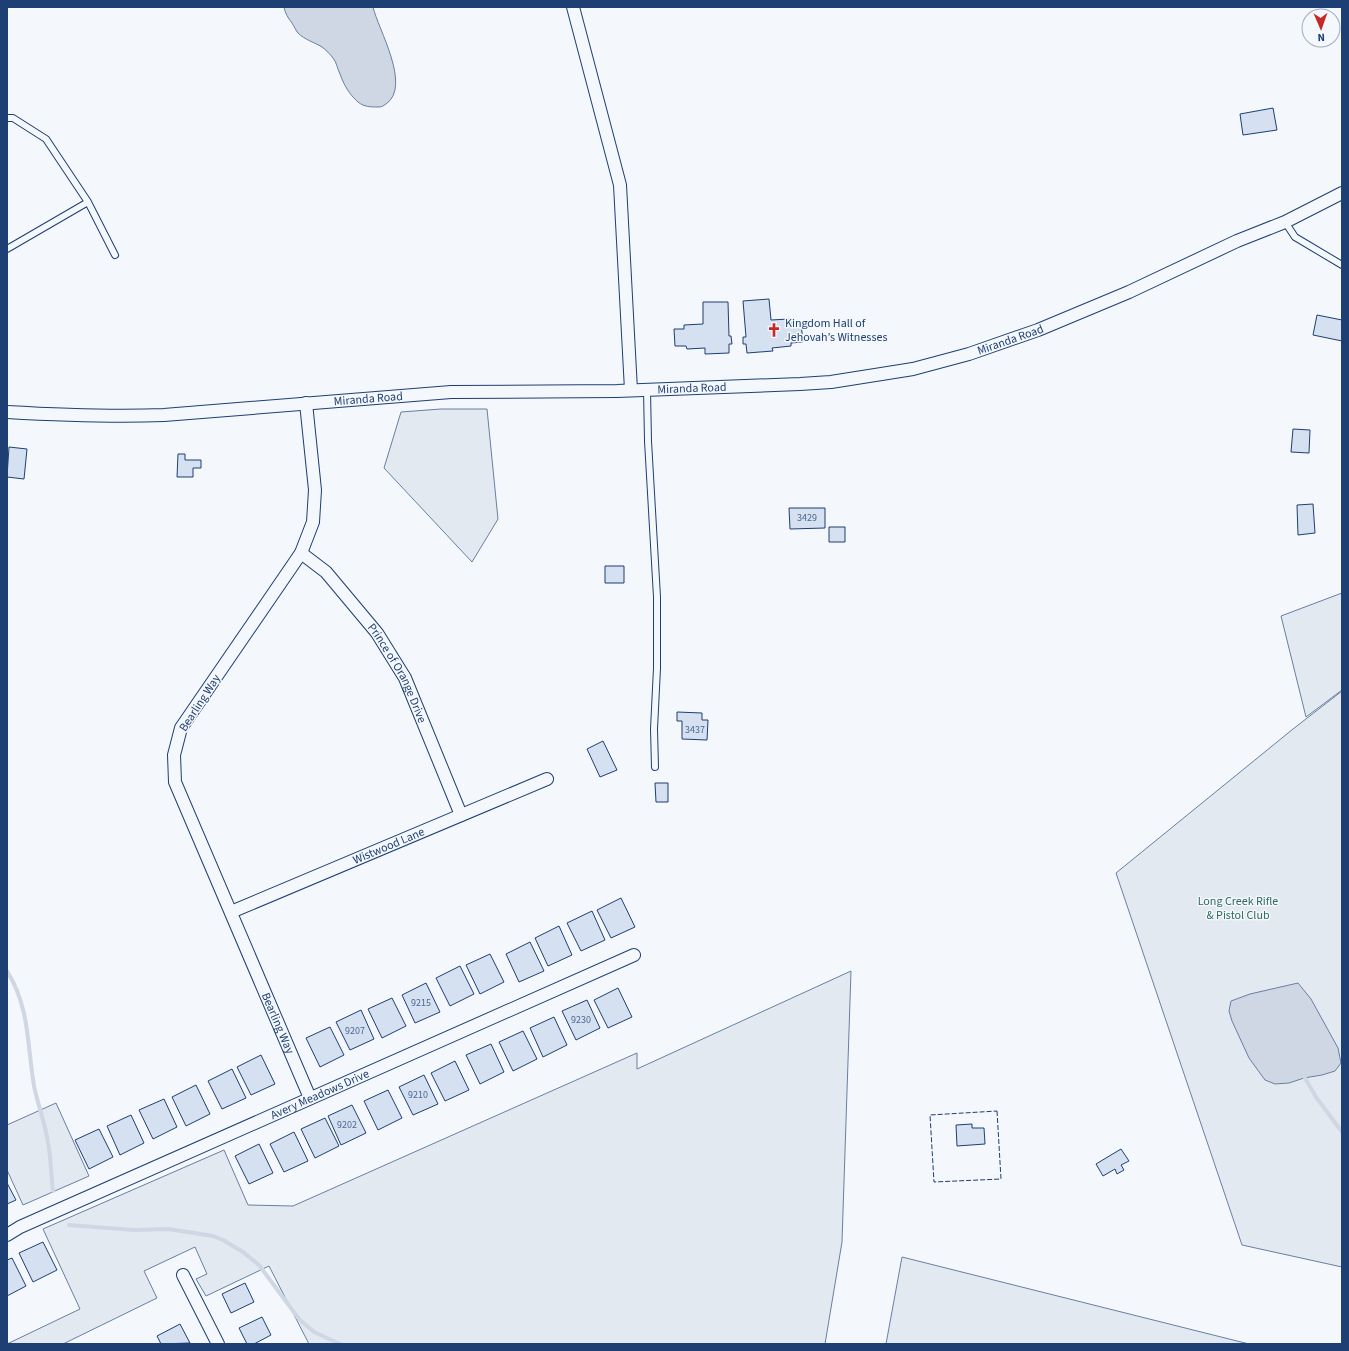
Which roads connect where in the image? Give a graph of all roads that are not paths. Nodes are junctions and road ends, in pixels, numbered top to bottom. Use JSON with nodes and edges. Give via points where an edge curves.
{"nodes":[{"id":1,"x":573,"y":7,"type":"edge"},
{"id":2,"x":7,"y":118,"type":"edge"},
{"id":3,"x":1342,"y":193,"type":"edge"},
{"id":4,"x":88,"y":202,"type":"junction"},
{"id":5,"x":1285,"y":222,"type":"junction"},
{"id":6,"x":7,"y":249,"type":"edge"},
{"id":7,"x":115,"y":255,"type":"dead end"},
{"id":8,"x":1342,"y":265,"type":"edge"},
{"id":9,"x":631,"y":390,"type":"junction"},
{"id":10,"x":647,"y":390,"type":"junction"},
{"id":11,"x":306,"y":403,"type":"junction"},
{"id":12,"x":7,"y":412,"type":"edge"},
{"id":13,"x":301,"y":553,"type":"junction"},
{"id":14,"x":655,"y":767,"type":"dead end"},
{"id":15,"x":547,"y":779,"type":"dead end"},
{"id":16,"x":461,"y":815,"type":"junction"},
{"id":17,"x":231,"y":912,"type":"junction"},
{"id":18,"x":634,"y":955,"type":"dead end"},
{"id":19,"x":310,"y":1098,"type":"junction"},
{"id":20,"x":7,"y":1235,"type":"edge"},
{"id":21,"x":182,"y":1275,"type":"dead end"},
{"id":22,"x":218,"y":1344,"type":"edge"}],
"edges":[{"from":1,"to":9,"type":"street","via":[[620,186]]},
{"from":2,"to":4,"type":"lane","via":[[13,118],[46,139]]},
{"from":3,"to":5,"type":"street","name":"Miranda Road"},
{"from":4,"to":6,"type":"lane"},
{"from":4,"to":7,"type":"lane"},
{"from":5,"to":8,"type":"lane","via":[[1296,237]]},
{"from":5,"to":10,"type":"street","name":"Miranda Road","via":[[1237,241],[1068,318],[976,352],[940,362],[913,369],[830,382]]},
{"from":9,"to":10,"type":"street","name":"Miranda Road"},
{"from":9,"to":11,"type":"street","name":"Miranda Road","via":[[451,392]]},
{"from":10,"to":14,"type":"lane","via":[[657,597]]},
{"from":11,"to":12,"type":"street","name":"Miranda Road","via":[[164,415],[86,416]]},
{"from":11,"to":13,"type":"street","name":"Bearling Way","via":[[315,490],[314,522]]},
{"from":13,"to":16,"type":"street","name":"Prince of Orange Drive","via":[[326,572],[381,639],[405,678]]},
{"from":13,"to":17,"type":"street","name":"Bearling Way","via":[[181,728],[174,755],[175,782]]},
{"from":15,"to":16,"type":"street","name":"Wistwood Lane"},
{"from":16,"to":17,"type":"street","name":"Wistwood Lane"},
{"from":17,"to":19,"type":"street","name":"Bearling Way"},
{"from":18,"to":19,"type":"street","name":"Avery Meadows Drive"},
{"from":19,"to":20,"type":"street","name":"Avery Meadows Drive"},
{"from":21,"to":22,"type":"street"}]}
